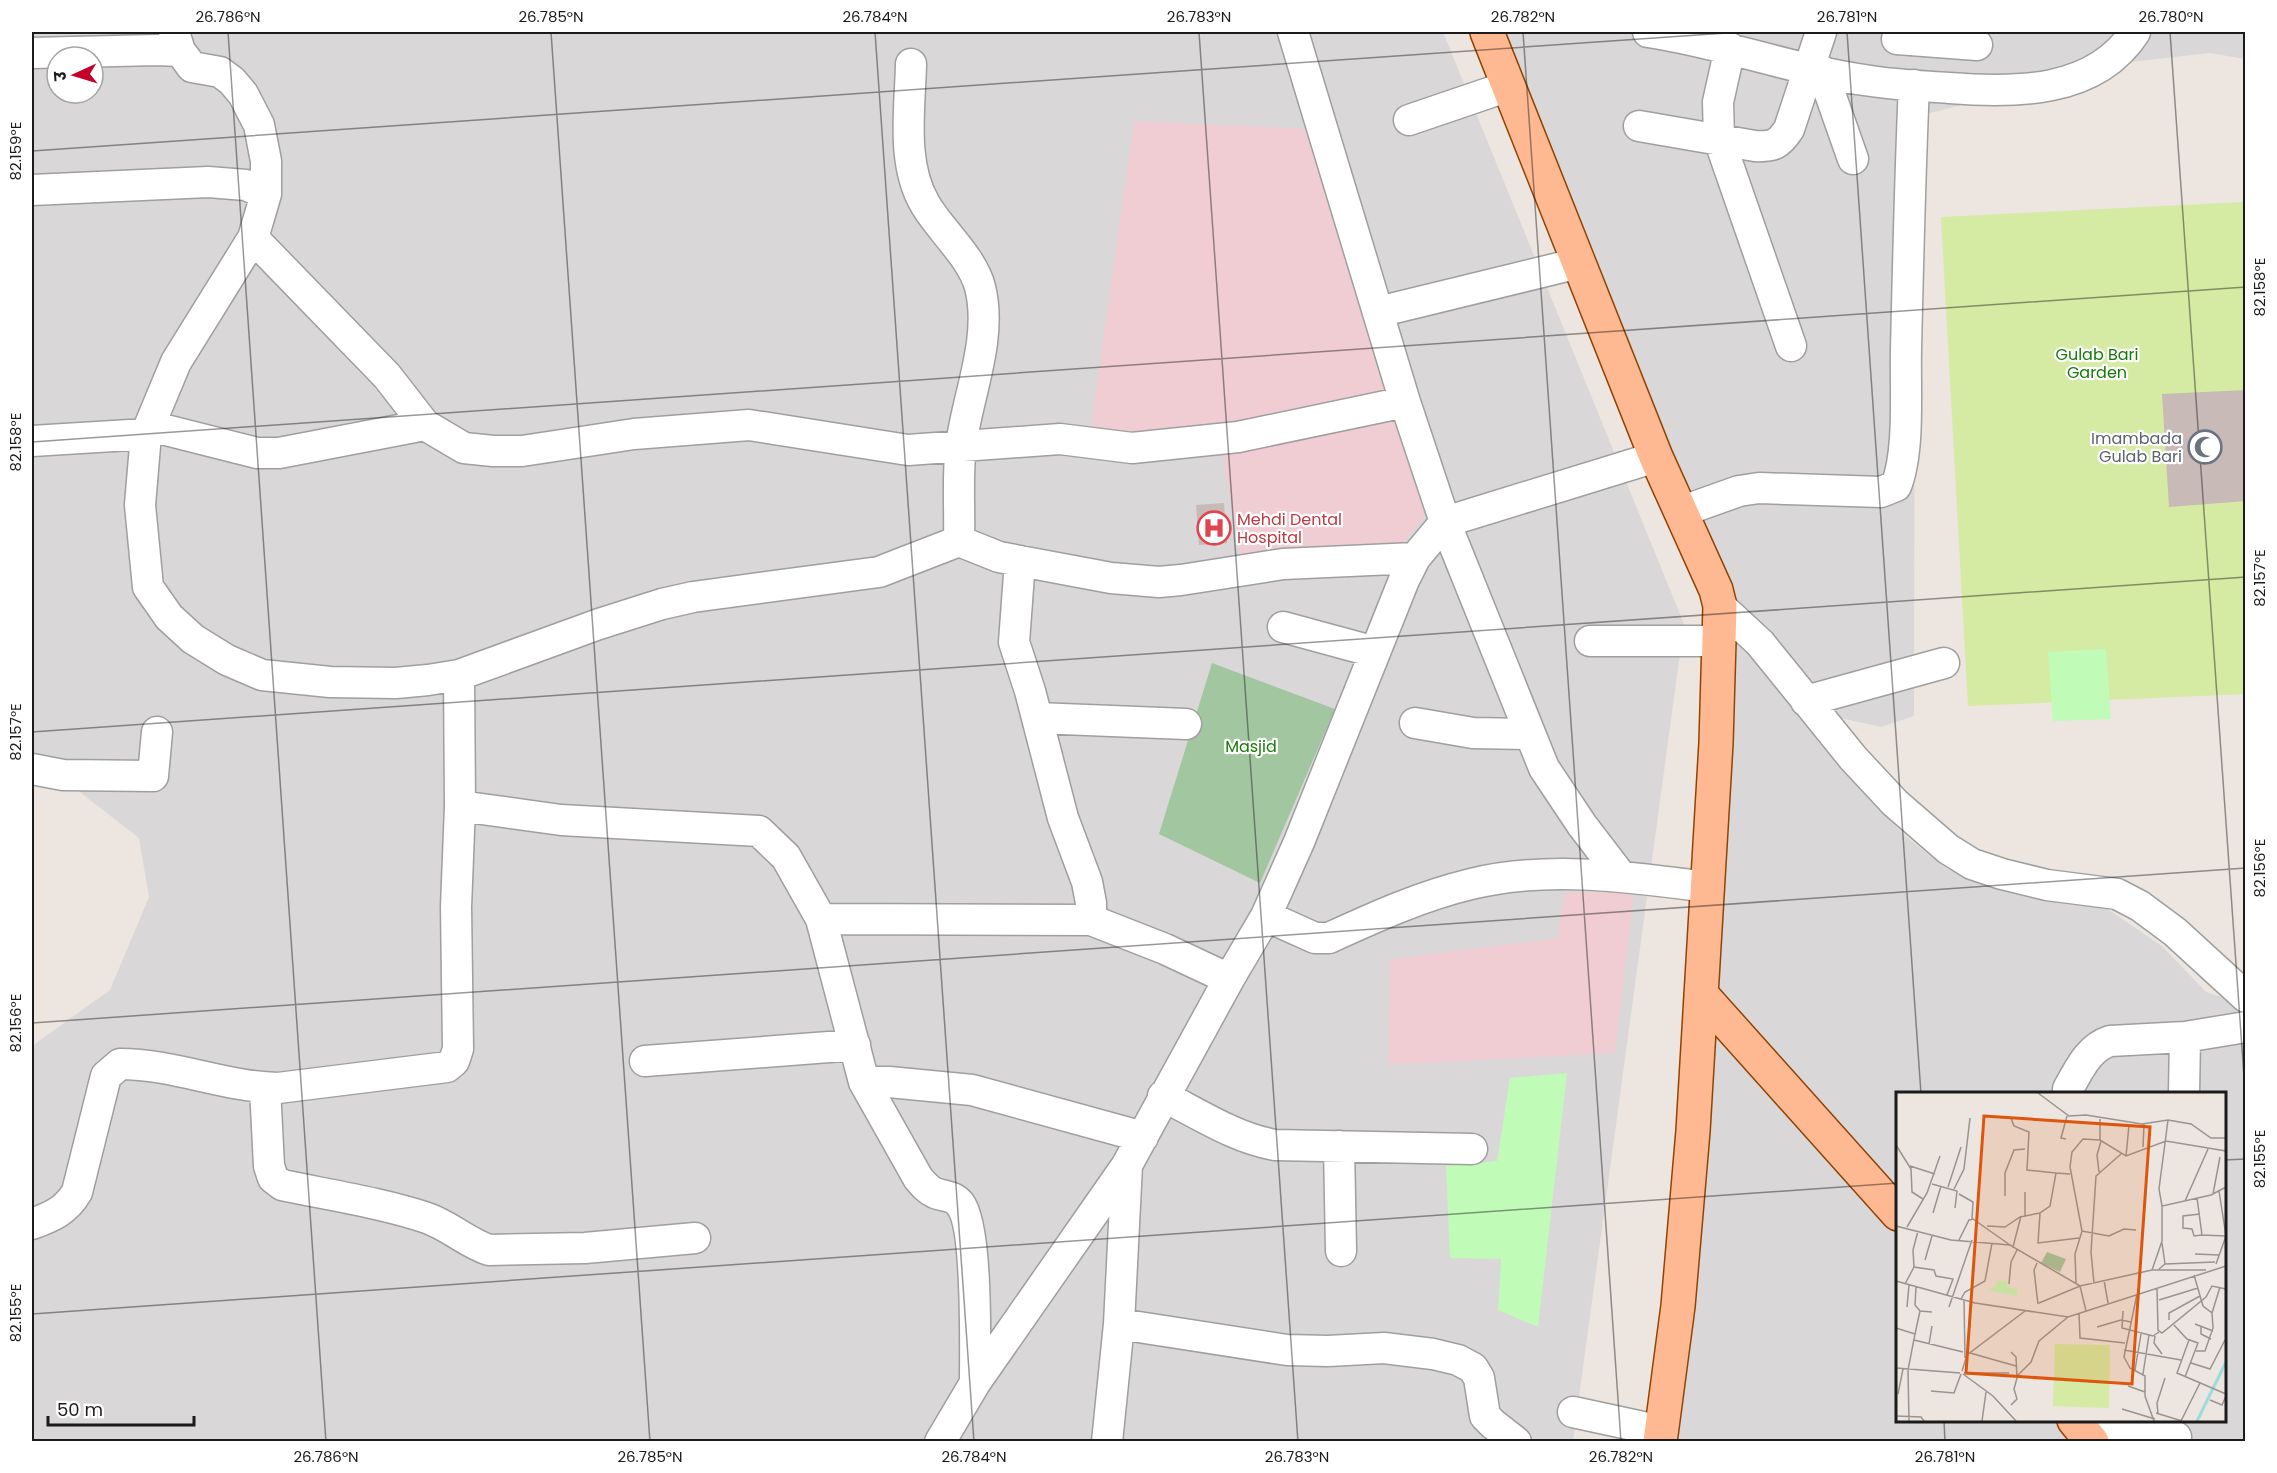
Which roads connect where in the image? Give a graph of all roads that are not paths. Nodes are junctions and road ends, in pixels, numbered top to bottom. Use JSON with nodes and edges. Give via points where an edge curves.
{"nodes":[{"id":1,"x":1293,"y":32,"type":"edge"},
{"id":2,"x":1487,"y":32,"type":"edge"},
{"id":3,"x":1648,"y":32,"type":"edge"},
{"id":4,"x":1821,"y":32,"type":"edge"},
{"id":5,"x":2135,"y":32,"type":"edge"},
{"id":6,"x":1977,"y":38,"type":"edge"},
{"id":7,"x":1897,"y":39,"type":"dead end"},
{"id":8,"x":177,"y":41,"type":"edge"},
{"id":9,"x":1730,"y":48,"type":"junction"},
{"id":10,"x":32,"y":53,"type":"edge"},
{"id":11,"x":911,"y":64,"type":"dead end"},
{"id":12,"x":1816,"y":69,"type":"junction"},
{"id":13,"x":1914,"y":85,"type":"junction"},
{"id":14,"x":1509,"y":86,"type":"junction"},
{"id":15,"x":1978,"y":90,"type":"junction"},
{"id":16,"x":1409,"y":120,"type":"dead end"},
{"id":17,"x":1638,"y":126,"type":"dead end"},
{"id":18,"x":1719,"y":139,"type":"junction"},
{"id":19,"x":1853,"y":159,"type":"dead end"},
{"id":20,"x":32,"y":190,"type":"edge"},
{"id":21,"x":266,"y":194,"type":"junction"},
{"id":22,"x":253,"y":238,"type":"junction"},
{"id":23,"x":1579,"y":263,"type":"junction"},
{"id":24,"x":1378,"y":312,"type":"junction"},
{"id":25,"x":1791,"y":346,"type":"dead end"},
{"id":26,"x":1405,"y":402,"type":"junction"},
{"id":27,"x":425,"y":425,"type":"junction"},
{"id":28,"x":148,"y":430,"type":"junction"},
{"id":29,"x":32,"y":441,"type":"edge"},
{"id":30,"x":960,"y":446,"type":"junction"},
{"id":31,"x":1656,"y":457,"type":"junction"},
{"id":32,"x":1680,"y":512,"type":"junction"},
{"id":33,"x":1445,"y":522,"type":"junction"},
{"id":34,"x":959,"y":541,"type":"junction"},
{"id":35,"x":1415,"y":558,"type":"junction"},
{"id":36,"x":1020,"y":561,"type":"junction"},
{"id":37,"x":1720,"y":606,"type":"junction"},
{"id":38,"x":1283,"y":627,"type":"dead end"},
{"id":39,"x":1590,"y":641,"type":"dead end"},
{"id":40,"x":1720,"y":641,"type":"junction"},
{"id":41,"x":1376,"y":652,"type":"junction"},
{"id":42,"x":1944,"y":663,"type":"dead end"},
{"id":43,"x":459,"y":675,"type":"junction"},
{"id":44,"x":1806,"y":701,"type":"junction"},
{"id":45,"x":1037,"y":717,"type":"junction"},
{"id":46,"x":1415,"y":723,"type":"dead end"},
{"id":47,"x":1186,"y":724,"type":"dead end"},
{"id":48,"x":157,"y":732,"type":"dead end"},
{"id":49,"x":1530,"y":734,"type":"junction"},
{"id":50,"x":32,"y":769,"type":"edge"},
{"id":51,"x":460,"y":806,"type":"junction"},
{"id":52,"x":1621,"y":876,"type":"junction"},
{"id":53,"x":1708,"y":887,"type":"junction"},
{"id":54,"x":1266,"y":916,"type":"junction"},
{"id":55,"x":821,"y":919,"type":"junction"},
{"id":56,"x":1091,"y":920,"type":"junction"},
{"id":57,"x":1229,"y":979,"type":"junction"},
{"id":58,"x":1701,"y":994,"type":"junction"},
{"id":59,"x":2246,"y":997,"type":"edge"},
{"id":60,"x":2246,"y":1027,"type":"edge"},
{"id":61,"x":2185,"y":1036,"type":"junction"},
{"id":62,"x":855,"y":1045,"type":"junction"},
{"id":63,"x":645,"y":1061,"type":"dead end"},
{"id":64,"x":864,"y":1082,"type":"junction"},
{"id":65,"x":265,"y":1088,"type":"junction"},
{"id":66,"x":2068,"y":1089,"type":"dead end"},
{"id":67,"x":2184,"y":1092,"type":"edge"},
{"id":68,"x":1163,"y":1096,"type":"junction"},
{"id":69,"x":1143,"y":1137,"type":"junction"},
{"id":70,"x":1339,"y":1146,"type":"junction"},
{"id":71,"x":1472,"y":1149,"type":"dead end"},
{"id":72,"x":1127,"y":1165,"type":"junction"},
{"id":73,"x":1896,"y":1212,"type":"edge"},
{"id":74,"x":32,"y":1224,"type":"edge"},
{"id":75,"x":695,"y":1238,"type":"dead end"},
{"id":76,"x":1341,"y":1251,"type":"dead end"},
{"id":77,"x":1119,"y":1324,"type":"junction"},
{"id":78,"x":975,"y":1383,"type":"junction"},
{"id":79,"x":1573,"y":1412,"type":"dead end"},
{"id":80,"x":2078,"y":1422,"type":"edge"},
{"id":81,"x":2103,"y":1434,"type":"edge"},
{"id":82,"x":1660,"y":1436,"type":"edge"},
{"id":83,"x":2176,"y":1437,"type":"dead end"},
{"id":84,"x":940,"y":1442,"type":"edge"},
{"id":85,"x":1107,"y":1442,"type":"edge"},
{"id":86,"x":1516,"y":1442,"type":"edge"}],
"edges":[{"from":1,"to":24,"type":"street"},
{"from":2,"to":14,"type":"main road"},
{"from":3,"to":9,"type":"street"},
{"from":4,"to":12,"type":"street"},
{"from":5,"to":15,"type":"street","via":[[2119,53],[2063,83],[2005,91]]},
{"from":6,"to":7,"type":"street"},
{"from":6,"to":15,"type":"street"},
{"from":8,"to":10,"type":"street","via":[[157,50]]},
{"from":8,"to":21,"type":"street","via":[[192,67],[220,72],[243,93],[259,125],[266,161]]},
{"from":9,"to":12,"type":"street"},
{"from":9,"to":18,"type":"street","via":[[1718,102]]},
{"from":11,"to":30,"type":"street","via":[[910,154],[918,189],[967,261],[982,300],[981,349]]},
{"from":12,"to":13,"type":"street","via":[[1870,81]]},
{"from":12,"to":18,"type":"street","via":[[1780,141],[1769,147]]},
{"from":12,"to":19,"type":"street"},
{"from":13,"to":15,"type":"street"},
{"from":13,"to":32,"type":"street","via":[[1904,431],[1902,472],[1896,486],[1881,492],[1759,488],[1738,491]]},
{"from":14,"to":16,"type":"street"},
{"from":14,"to":23,"type":"main road"},
{"from":17,"to":18,"type":"street"},
{"from":18,"to":25,"type":"street"},
{"from":20,"to":21,"type":"street","via":[[208,182],[246,185]]},
{"from":21,"to":22,"type":"street"},
{"from":22,"to":27,"type":"street","via":[[387,376]]},
{"from":22,"to":28,"type":"street","via":[[176,362]]},
{"from":23,"to":24,"type":"street"},
{"from":23,"to":31,"type":"main road"},
{"from":24,"to":26,"type":"street"},
{"from":26,"to":30,"type":"street","via":[[1238,437],[1132,448],[1060,439]]},
{"from":26,"to":33,"type":"street"},
{"from":27,"to":28,"type":"street","via":[[279,453],[257,453]]},
{"from":27,"to":30,"type":"street","via":[[464,448],[493,451],[748,425],[908,450]]},
{"from":28,"to":29,"type":"street"},
{"from":28,"to":43,"type":"street","via":[[141,505],[148,587],[169,617],[193,639],[262,675],[396,683]]},
{"from":30,"to":34,"type":"street"},
{"from":31,"to":32,"type":"main road"},
{"from":31,"to":33,"type":"street"},
{"from":32,"to":37,"type":"main road"},
{"from":33,"to":35,"type":"street"},
{"from":33,"to":49,"type":"street"},
{"from":34,"to":36,"type":"street"},
{"from":34,"to":43,"type":"street","via":[[879,572],[662,604]]},
{"from":35,"to":36,"type":"street","via":[[1283,564],[1159,582],[1111,578]]},
{"from":35,"to":41,"type":"street"},
{"from":36,"to":45,"type":"street","via":[[1014,642]]},
{"from":37,"to":40,"type":"main road"},
{"from":37,"to":44,"type":"street","via":[[1760,643]]},
{"from":38,"to":41,"type":"street"},
{"from":39,"to":40,"type":"street"},
{"from":40,"to":53,"type":"main road"},
{"from":41,"to":54,"type":"street"},
{"from":42,"to":44,"type":"street"},
{"from":43,"to":51,"type":"street"},
{"from":44,"to":59,"type":"street","via":[[1895,803],[1948,849],[1972,864],[2002,874],[2117,894],[2175,932]]},
{"from":45,"to":47,"type":"street"},
{"from":45,"to":56,"type":"street","via":[[1063,818],[1088,882]]},
{"from":46,"to":49,"type":"street","via":[[1473,733]]},
{"from":48,"to":50,"type":"street","via":[[153,776],[63,775]]},
{"from":49,"to":52,"type":"street","via":[[1560,795]]},
{"from":51,"to":55,"type":"street","via":[[561,820],[759,831],[786,857]]},
{"from":51,"to":65,"type":"street","via":[[456,907],[458,1049],[454,1060],[447,1067]]},
{"from":52,"to":53,"type":"street"},
{"from":52,"to":54,"type":"street","via":[[1521,876],[1472,884],[1419,900],[1329,938],[1315,938]]},
{"from":53,"to":58,"type":"main road"},
{"from":54,"to":57,"type":"street"},
{"from":55,"to":56,"type":"street"},
{"from":55,"to":62,"type":"street"},
{"from":56,"to":57,"type":"street"},
{"from":57,"to":68,"type":"street"},
{"from":58,"to":73,"type":"main road"},
{"from":58,"to":82,"type":"main road","via":[[1678,1306]]},
{"from":60,"to":61,"type":"street"},
{"from":61,"to":66,"type":"street","via":[[2100,1044],[2092,1050]]},
{"from":61,"to":67,"type":"street"},
{"from":62,"to":63,"type":"street"},
{"from":62,"to":64,"type":"street"},
{"from":64,"to":69,"type":"street","via":[[972,1090]]},
{"from":64,"to":78,"type":"street","via":[[918,1178],[936,1194],[952,1197],[966,1214],[973,1260]]},
{"from":65,"to":74,"type":"street","via":[[120,1064],[106,1076],[77,1192],[63,1210]]},
{"from":65,"to":75,"type":"street","via":[[269,1166],[273,1178],[282,1185],[413,1214],[489,1250],[585,1248]]},
{"from":68,"to":69,"type":"street"},
{"from":68,"to":70,"type":"street","via":[[1257,1142]]},
{"from":69,"to":72,"type":"street"},
{"from":70,"to":71,"type":"street"},
{"from":70,"to":76,"type":"street"},
{"from":72,"to":77,"type":"street"},
{"from":72,"to":78,"type":"street"},
{"from":77,"to":85,"type":"street"},
{"from":77,"to":86,"type":"street","via":[[1287,1350],[1384,1348],[1458,1360],[1473,1368],[1479,1378],[1485,1416]]},
{"from":78,"to":84,"type":"street"},
{"from":79,"to":82,"type":"street"},
{"from":80,"to":81,"type":"main road"},
{"from":81,"to":83,"type":"street"}]}
